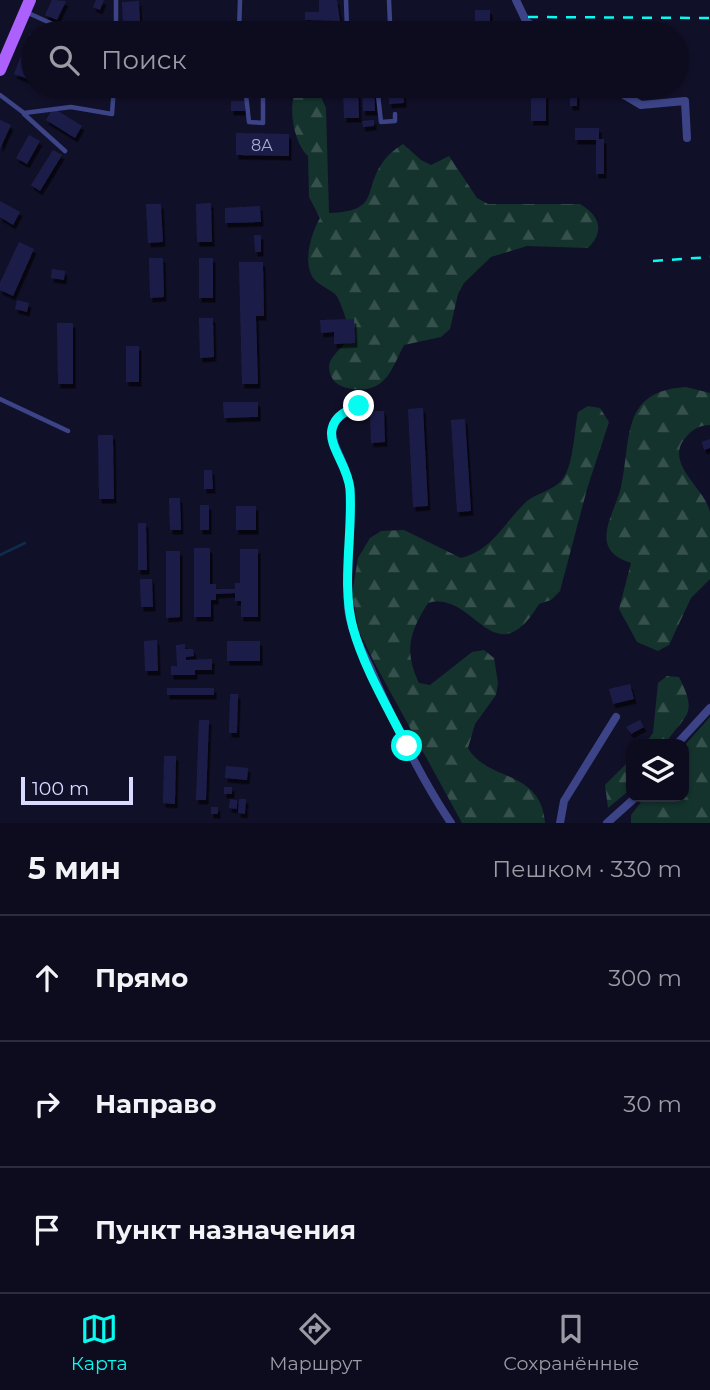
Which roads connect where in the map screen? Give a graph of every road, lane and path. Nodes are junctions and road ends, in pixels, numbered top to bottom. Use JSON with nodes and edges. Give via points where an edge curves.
{"nodes":[{"id":1,"x":116,"y":0,"type":"edge"},
{"id":2,"x":240,"y":0,"type":"edge"},
{"id":3,"x":346,"y":0,"type":"edge"},
{"id":4,"x":389,"y":0,"type":"edge"},
{"id":5,"x":516,"y":0,"type":"edge"},
{"id":6,"x":28,"y":6,"type":"edge"},
{"id":7,"x":52,"y":21,"type":"edge"},
{"id":8,"x":116,"y":21,"type":"edge"},
{"id":9,"x":239,"y":21,"type":"edge"},
{"id":10,"x":347,"y":21,"type":"edge"},
{"id":11,"x":390,"y":21,"type":"edge"},
{"id":12,"x":526,"y":21,"type":"edge"},
{"id":13,"x":21,"y":22,"type":"edge"},
{"id":14,"x":0,"y":70,"type":"edge"},
{"id":15,"x":0,"y":95,"type":"edge"},
{"id":16,"x":113,"y":98,"type":"edge"},
{"id":17,"x":246,"y":98,"type":"edge"},
{"id":18,"x":263,"y":98,"type":"edge"},
{"id":19,"x":378,"y":98,"type":"edge"},
{"id":20,"x":629,"y":98,"type":"edge"},
{"id":21,"x":24,"y":113,"type":"junction"},
{"id":22,"x":395,"y":114,"type":"dead end"},
{"id":23,"x":687,"y":138,"type":"dead end"},
{"id":24,"x":65,"y":151,"type":"dead end"},
{"id":25,"x":0,"y":399,"type":"edge"},
{"id":26,"x":359,"y":406,"type":"dead end"},
{"id":27,"x":68,"y":431,"type":"dead end"},
{"id":28,"x":710,"y":708,"type":"edge"},
{"id":29,"x":616,"y":717,"type":"dead end"},
{"id":30,"x":682,"y":739,"type":"edge"},
{"id":31,"x":630,"y":802,"type":"edge"},
{"id":32,"x":452,"y":823,"type":"edge"},
{"id":33,"x":560,"y":823,"type":"edge"},
{"id":34,"x":607,"y":823,"type":"edge"}],
"edges":[{"from":1,"to":8,"type":"lane"},
{"from":2,"to":9,"type":"lane"},
{"from":3,"to":10,"type":"lane"},
{"from":4,"to":11,"type":"lane"},
{"from":5,"to":12,"type":"street"},
{"from":6,"to":7,"type":"lane"},
{"from":13,"to":14,"type":"main road"},
{"from":15,"to":21,"type":"lane"},
{"from":16,"to":21,"type":"lane","via":[[112,114],[71,107]]},
{"from":17,"to":18,"type":"lane","via":[[249,122],[263,123]]},
{"from":19,"to":22,"type":"lane","via":[[381,122],[396,121]]},
{"from":20,"to":23,"type":"street","via":[[641,105],[685,101]]},
{"from":21,"to":24,"type":"lane"},
{"from":25,"to":27,"type":"lane"},
{"from":26,"to":32,"type":"street","via":[[342,412],[332,428],[332,444],[344,459],[350,485],[348,608],[386,703],[428,788]]},
{"from":28,"to":30,"type":"street"},
{"from":29,"to":33,"type":"street","via":[[564,801]]},
{"from":31,"to":34,"type":"street"}]}
